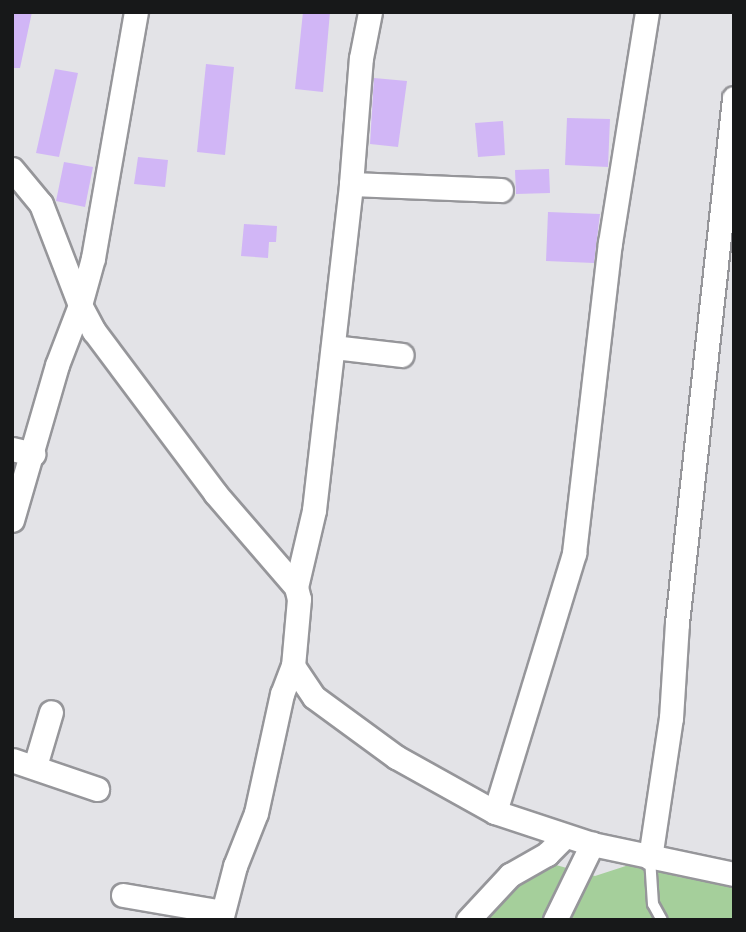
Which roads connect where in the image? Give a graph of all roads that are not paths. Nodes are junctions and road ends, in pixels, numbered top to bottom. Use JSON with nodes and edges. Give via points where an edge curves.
{"nodes":[{"id":1,"x":136,"y":12,"type":"edge"},
{"id":2,"x":370,"y":12,"type":"edge"},
{"id":3,"x":647,"y":12,"type":"edge"},
{"id":4,"x":734,"y":98,"type":"edge"},
{"id":5,"x":12,"y":169,"type":"edge"},
{"id":6,"x":351,"y":184,"type":"junction"},
{"id":7,"x":501,"y":190,"type":"dead end"},
{"id":8,"x":80,"y":305,"type":"junction"},
{"id":9,"x":333,"y":348,"type":"junction"},
{"id":10,"x":402,"y":355,"type":"dead end"},
{"id":11,"x":23,"y":452,"type":"edge"},
{"id":12,"x":12,"y":520,"type":"edge"},
{"id":13,"x":296,"y":587,"type":"junction"},
{"id":14,"x":293,"y":666,"type":"junction"},
{"id":15,"x":51,"y":712,"type":"dead end"},
{"id":16,"x":12,"y":760,"type":"edge"},
{"id":17,"x":35,"y":766,"type":"junction"},
{"id":18,"x":97,"y":789,"type":"dead end"},
{"id":19,"x":495,"y":812,"type":"junction"},
{"id":20,"x":565,"y":836,"type":"junction"},
{"id":21,"x":592,"y":844,"type":"junction"},
{"id":22,"x":650,"y":858,"type":"junction"},
{"id":23,"x":734,"y":874,"type":"edge"},
{"id":24,"x":123,"y":895,"type":"dead end"},
{"id":25,"x":222,"y":916,"type":"edge"},
{"id":26,"x":468,"y":920,"type":"edge"},
{"id":27,"x":555,"y":920,"type":"edge"},
{"id":28,"x":662,"y":920,"type":"edge"}],
"edges":[{"from":1,"to":8,"type":"street","via":[[93,258]]},
{"from":2,"to":6,"type":"street","via":[[361,58]]},
{"from":3,"to":19,"type":"street","via":[[610,243],[574,553]]},
{"from":4,"to":22,"type":"street","via":[[677,623],[671,718]]},
{"from":5,"to":8,"type":"street","via":[[41,204]]},
{"from":6,"to":7,"type":"street"},
{"from":6,"to":9,"type":"street"},
{"from":8,"to":11,"type":"street"},
{"from":8,"to":13,"type":"street","via":[[114,359],[215,493]]},
{"from":9,"to":10,"type":"street"},
{"from":9,"to":13,"type":"street","via":[[314,510]]},
{"from":11,"to":12,"type":"street"},
{"from":13,"to":14,"type":"street"},
{"from":14,"to":19,"type":"street","via":[[314,697],[350,725],[430,778]]},
{"from":14,"to":25,"type":"street","via":[[282,694],[256,813]]},
{"from":15,"to":17,"type":"street"},
{"from":16,"to":17,"type":"street"},
{"from":17,"to":18,"type":"street"},
{"from":19,"to":20,"type":"street"},
{"from":20,"to":21,"type":"street"},
{"from":20,"to":26,"type":"street","via":[[547,854],[510,875]]},
{"from":21,"to":22,"type":"street"},
{"from":21,"to":27,"type":"street"},
{"from":22,"to":23,"type":"street"},
{"from":22,"to":28,"type":"lane","via":[[653,904]]},
{"from":24,"to":25,"type":"street"}]}
